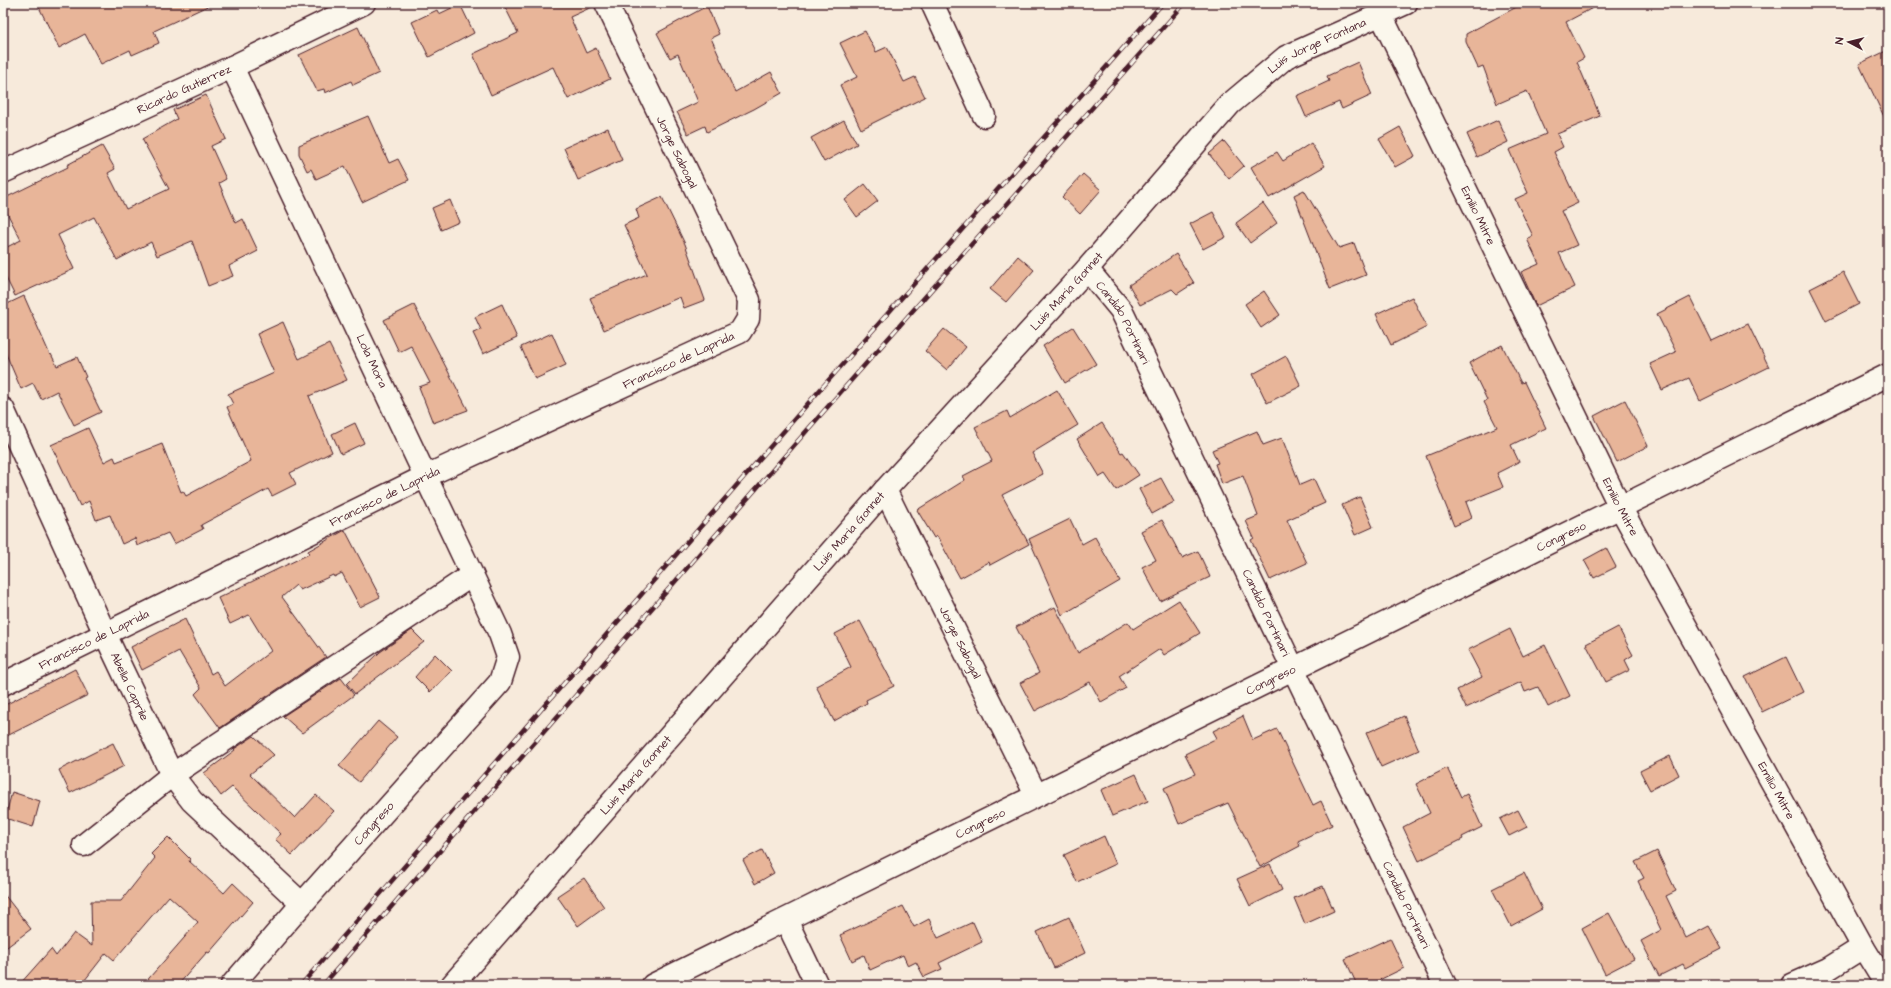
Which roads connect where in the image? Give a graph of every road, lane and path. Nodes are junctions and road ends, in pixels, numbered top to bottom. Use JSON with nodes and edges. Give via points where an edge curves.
{"nodes":[{"id":1,"x":606,"y":3,"type":"edge"},
{"id":2,"x":932,"y":3,"type":"edge"},
{"id":3,"x":1406,"y":3,"type":"edge"},
{"id":4,"x":362,"y":4,"type":"edge"},
{"id":5,"x":1381,"y":15,"type":"junction"},
{"id":6,"x":232,"y":67,"type":"junction"},
{"id":7,"x":1254,"y":83,"type":"joint"},
{"id":8,"x":984,"y":116,"type":"dead end"},
{"id":9,"x":3,"y":172,"type":"edge"},
{"id":10,"x":1087,"y":269,"type":"junction"},
{"id":11,"x":749,"y":300,"type":"joint"},
{"id":12,"x":1888,"y":375,"type":"edge"},
{"id":13,"x":3,"y":409,"type":"edge"},
{"id":14,"x":426,"y":476,"type":"junction"},
{"id":15,"x":885,"y":490,"type":"junction"},
{"id":16,"x":1620,"y":507,"type":"junction"},
{"id":17,"x":472,"y":575,"type":"junction"},
{"id":18,"x":105,"y":634,"type":"junction"},
{"id":19,"x":508,"y":657,"type":"joint"},
{"id":20,"x":1294,"y":669,"type":"junction"},
{"id":21,"x":3,"y":684,"type":"edge"},
{"id":22,"x":172,"y":775,"type":"junction"},
{"id":23,"x":1036,"y":795,"type":"junction"},
{"id":24,"x":84,"y":845,"type":"dead end"},
{"id":25,"x":302,"y":904,"type":"junction"},
{"id":26,"x":786,"y":920,"type":"junction"},
{"id":27,"x":1863,"y":947,"type":"junction"},
{"id":28,"x":1888,"y":984,"type":"edge"},
{"id":29,"x":232,"y":985,"type":"edge"},
{"id":30,"x":452,"y":985,"type":"edge"},
{"id":31,"x":653,"y":985,"type":"edge"},
{"id":32,"x":817,"y":985,"type":"edge"},
{"id":33,"x":1445,"y":985,"type":"edge"},
{"id":34,"x":1792,"y":985,"type":"edge"}],
"edges":[{"from":1,"to":11,"type":"street","name":"Jorge Sabogal"},
{"from":2,"to":8,"type":"street"},
{"from":3,"to":5,"type":"street","name":"Luis Jorge Fontana"},
{"from":4,"to":6,"type":"street","name":"Ricardo Gutierrez"},
{"from":5,"to":7,"type":"street","name":"Luis Jorge Fontana","via":[[1286,57]]},
{"from":5,"to":16,"type":"street","name":"Emilio Mitre"},
{"from":6,"to":9,"type":"street","name":"Ricardo Gutierrez"},
{"from":6,"to":14,"type":"street","name":"Lola Mora"},
{"from":7,"to":10,"type":"street","name":"Luis María Gonnet","via":[[1230,104]]},
{"from":10,"to":15,"type":"street","name":"Luis María Gonnet"},
{"from":10,"to":20,"type":"street","name":"Candido Portinari","via":[[1121,310]]},
{"from":11,"to":14,"type":"street","name":"Francisco de Laprida","via":[[748,319],[740,332]]},
{"from":12,"to":16,"type":"street","name":"Congreso"},
{"from":13,"to":18,"type":"street","name":"Abella Caprile"},
{"from":14,"to":17,"type":"street","name":"Lola Mora"},
{"from":14,"to":18,"type":"street","name":"Francisco de Laprida"},
{"from":15,"to":23,"type":"street","name":"Jorge Sabogal"},
{"from":15,"to":30,"type":"street","name":"Luis María Gonnet"},
{"from":16,"to":20,"type":"street","name":"Congreso"},
{"from":16,"to":27,"type":"street","name":"Emilio Mitre"},
{"from":17,"to":19,"type":"street","name":"Lola Mora"},
{"from":17,"to":22,"type":"street"},
{"from":18,"to":21,"type":"street","name":"Francisco de Laprida"},
{"from":18,"to":22,"type":"street","name":"Abella Caprile"},
{"from":19,"to":25,"type":"street","name":"Congreso","via":[[500,682]]},
{"from":20,"to":23,"type":"street","name":"Congreso"},
{"from":20,"to":33,"type":"street","name":"Candido Portinari"},
{"from":22,"to":24,"type":"street"},
{"from":22,"to":25,"type":"street","name":"Abella Caprile","via":[[192,801]]},
{"from":23,"to":26,"type":"street","name":"Congreso"},
{"from":25,"to":29,"type":"street","name":"Congreso"},
{"from":26,"to":31,"type":"street","name":"Congreso"},
{"from":26,"to":32,"type":"street"},
{"from":27,"to":28,"type":"street","name":"Emilio Mitre"},
{"from":27,"to":34,"type":"street","via":[[1828,969]]}]}
